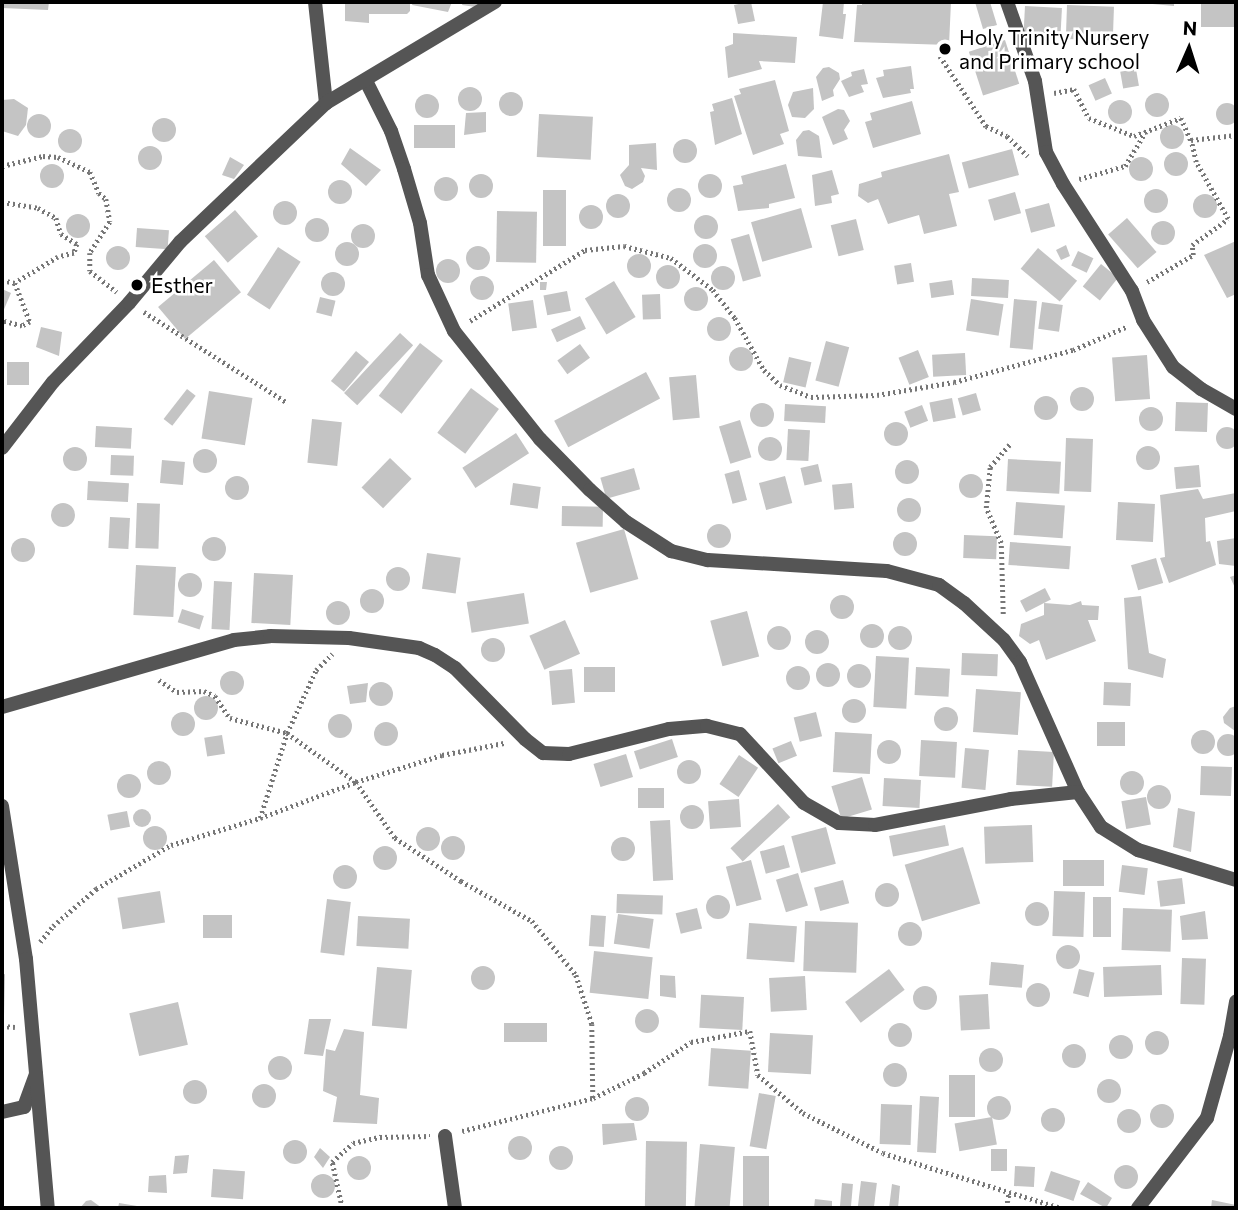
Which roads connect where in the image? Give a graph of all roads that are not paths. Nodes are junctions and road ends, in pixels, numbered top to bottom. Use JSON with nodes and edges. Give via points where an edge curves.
{"nodes":[{"id":1,"x":315,"y":2,"type":"edge"},
{"id":2,"x":495,"y":2,"type":"edge"},
{"id":3,"x":1007,"y":2,"type":"edge"},
{"id":4,"x":366,"y":81,"type":"junction"},
{"id":5,"x":326,"y":103,"type":"junction"},
{"id":6,"x":1236,"y":409,"type":"edge"},
{"id":7,"x":2,"y":448,"type":"edge"},
{"id":8,"x":2,"y":707,"type":"edge"},
{"id":9,"x":1078,"y":792,"type":"junction"},
{"id":10,"x":2,"y":806,"type":"edge"},
{"id":11,"x":1236,"y":880,"type":"edge"},
{"id":12,"x":1236,"y":1002,"type":"edge"},
{"id":13,"x":38,"y":1069,"type":"junction"},
{"id":14,"x":2,"y":1112,"type":"edge"},
{"id":15,"x":444,"y":1136,"type":"road end"},
{"id":16,"x":48,"y":1208,"type":"edge"},
{"id":17,"x":455,"y":1208,"type":"edge"},
{"id":18,"x":1138,"y":1208,"type":"edge"}],
"edges":[{"from":1,"to":5,"type":"street"},
{"from":2,"to":4,"type":"street"},
{"from":3,"to":6,"type":"street","via":[[1038,96],[1046,152],[1063,184],[1132,291],[1143,320],[1173,367]]},
{"from":4,"to":5,"type":"street"},
{"from":4,"to":9,"type":"street","via":[[400,157],[420,223],[428,275],[454,331],[540,439],[626,522],[671,551],[708,559],[887,571],[939,585],[1004,640],[1020,662]]},
{"from":5,"to":7,"type":"street","via":[[180,242],[130,303],[53,382]]},
{"from":8,"to":9,"type":"street","via":[[234,640],[349,638],[419,648],[436,655],[543,753],[569,754],[669,729],[708,726],[740,734],[804,803],[839,823],[874,825],[1011,799]]},
{"from":9,"to":11,"type":"street","via":[[1101,827],[1138,850]]},
{"from":10,"to":13,"type":"street"},
{"from":12,"to":18,"type":"street","via":[[1207,1118]]},
{"from":13,"to":14,"type":"street","via":[[24,1107]]},
{"from":13,"to":16,"type":"street"},
{"from":15,"to":17,"type":"street"}]}
